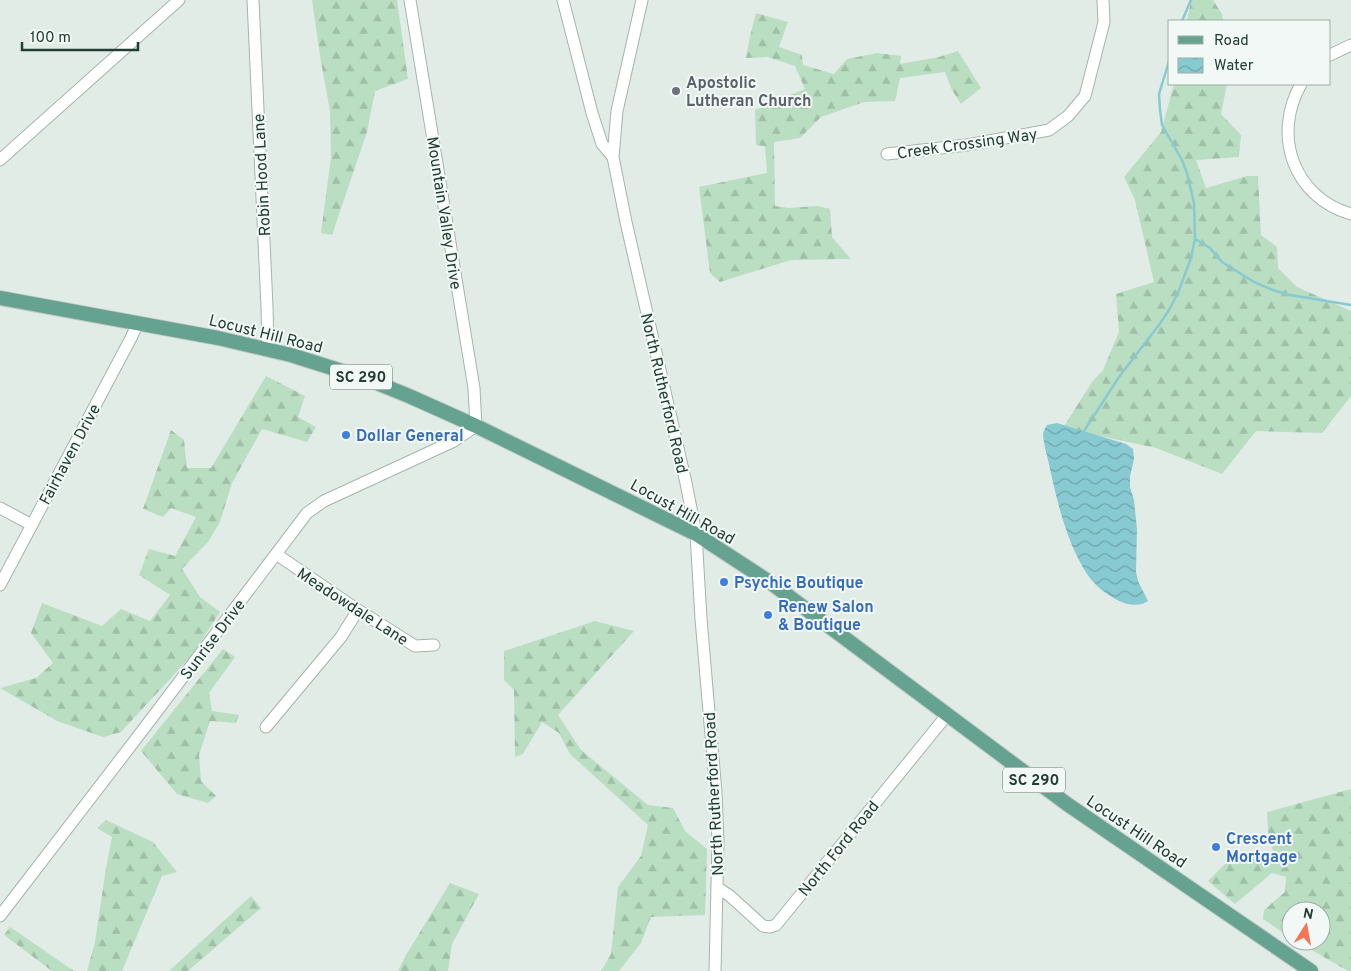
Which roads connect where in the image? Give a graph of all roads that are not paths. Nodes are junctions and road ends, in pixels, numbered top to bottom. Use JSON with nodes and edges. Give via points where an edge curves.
{"nodes":[{"id":1,"x":179,"y":0,"type":"edge"},
{"id":2,"x":253,"y":0,"type":"edge"},
{"id":3,"x":410,"y":0,"type":"edge"},
{"id":4,"x":563,"y":0,"type":"edge"},
{"id":5,"x":642,"y":0,"type":"edge"},
{"id":6,"x":1103,"y":0,"type":"edge"},
{"id":7,"x":1351,"y":45,"type":"edge"},
{"id":8,"x":1331,"y":54,"type":"edge"},
{"id":9,"x":1301,"y":85,"type":"edge"},
{"id":10,"x":887,"y":154,"type":"dead end"},
{"id":11,"x":613,"y":158,"type":"junction"},
{"id":12,"x":0,"y":160,"type":"edge"},
{"id":13,"x":1351,"y":214,"type":"edge"},
{"id":14,"x":0,"y":298,"type":"edge"},
{"id":15,"x":138,"y":323,"type":"junction"},
{"id":16,"x":268,"y":350,"type":"junction"},
{"id":17,"x":476,"y":426,"type":"junction"},
{"id":18,"x":0,"y":508,"type":"edge"},
{"id":19,"x":32,"y":525,"type":"junction"},
{"id":20,"x":696,"y":534,"type":"junction"},
{"id":21,"x":276,"y":554,"type":"junction"},
{"id":22,"x":0,"y":585,"type":"edge"},
{"id":23,"x":358,"y":610,"type":"junction"},
{"id":24,"x":434,"y":645,"type":"dead end"},
{"id":25,"x":947,"y":715,"type":"junction"},
{"id":26,"x":266,"y":727,"type":"dead end"},
{"id":27,"x":718,"y":888,"type":"junction"},
{"id":28,"x":0,"y":916,"type":"edge"},
{"id":29,"x":714,"y":971,"type":"edge"},
{"id":30,"x":1311,"y":971,"type":"edge"}],
"edges":[{"from":1,"to":12,"type":"street"},
{"from":2,"to":16,"type":"street","name":"Robin Hood Lane"},
{"from":3,"to":17,"type":"street","name":"Mountain Valley Drive","via":[[475,396]]},
{"from":4,"to":11,"type":"street","via":[[592,113],[602,144]]},
{"from":5,"to":11,"type":"street","name":"North Rutherford Road","via":[[617,111]]},
{"from":6,"to":10,"type":"street","name":"Creek Crossing Way","via":[[1104,22],[1086,96],[1068,116],[1049,130],[967,145]]},
{"from":7,"to":8,"type":"street"},
{"from":9,"to":13,"type":"street","via":[[1292,103],[1288,126],[1292,160],[1317,196]]},
{"from":11,"to":20,"type":"street","name":"North Rutherford Road"},
{"from":14,"to":15,"type":"main road","name":"Locust Hill Road","number":"SC 290"},
{"from":15,"to":16,"type":"main road","name":"Locust Hill Road","number":"SC 290"},
{"from":15,"to":19,"type":"street","name":"Fairhaven Drive"},
{"from":16,"to":17,"type":"main road","name":"Locust Hill Road","number":"SC 290","via":[[367,379]]},
{"from":17,"to":20,"type":"main road","name":"Locust Hill Road","number":"SC 290"},
{"from":17,"to":21,"type":"street","name":"Sunrise Drive","via":[[454,441],[324,500],[302,520]]},
{"from":18,"to":19,"type":"street"},
{"from":19,"to":22,"type":"street","name":"Fairhaven Drive"},
{"from":20,"to":25,"type":"main road","name":"Locust Hill Road","number":"SC 290","via":[[779,589]]},
{"from":20,"to":27,"type":"street","name":"North Rutherford Road","via":[[716,793]]},
{"from":21,"to":23,"type":"street","name":"Meadowdale Lane"},
{"from":21,"to":28,"type":"street","name":"Sunrise Drive"},
{"from":23,"to":24,"type":"street","name":"Meadowdale Lane","via":[[415,646]]},
{"from":23,"to":26,"type":"street","via":[[341,637]]},
{"from":25,"to":27,"type":"street","name":"North Ford Road","via":[[776,924],[763,926]]},
{"from":25,"to":30,"type":"main road","name":"Locust Hill Road","number":"SC 290","via":[[1067,804]]},
{"from":27,"to":29,"type":"street","name":"North Rutherford Road"}]}
